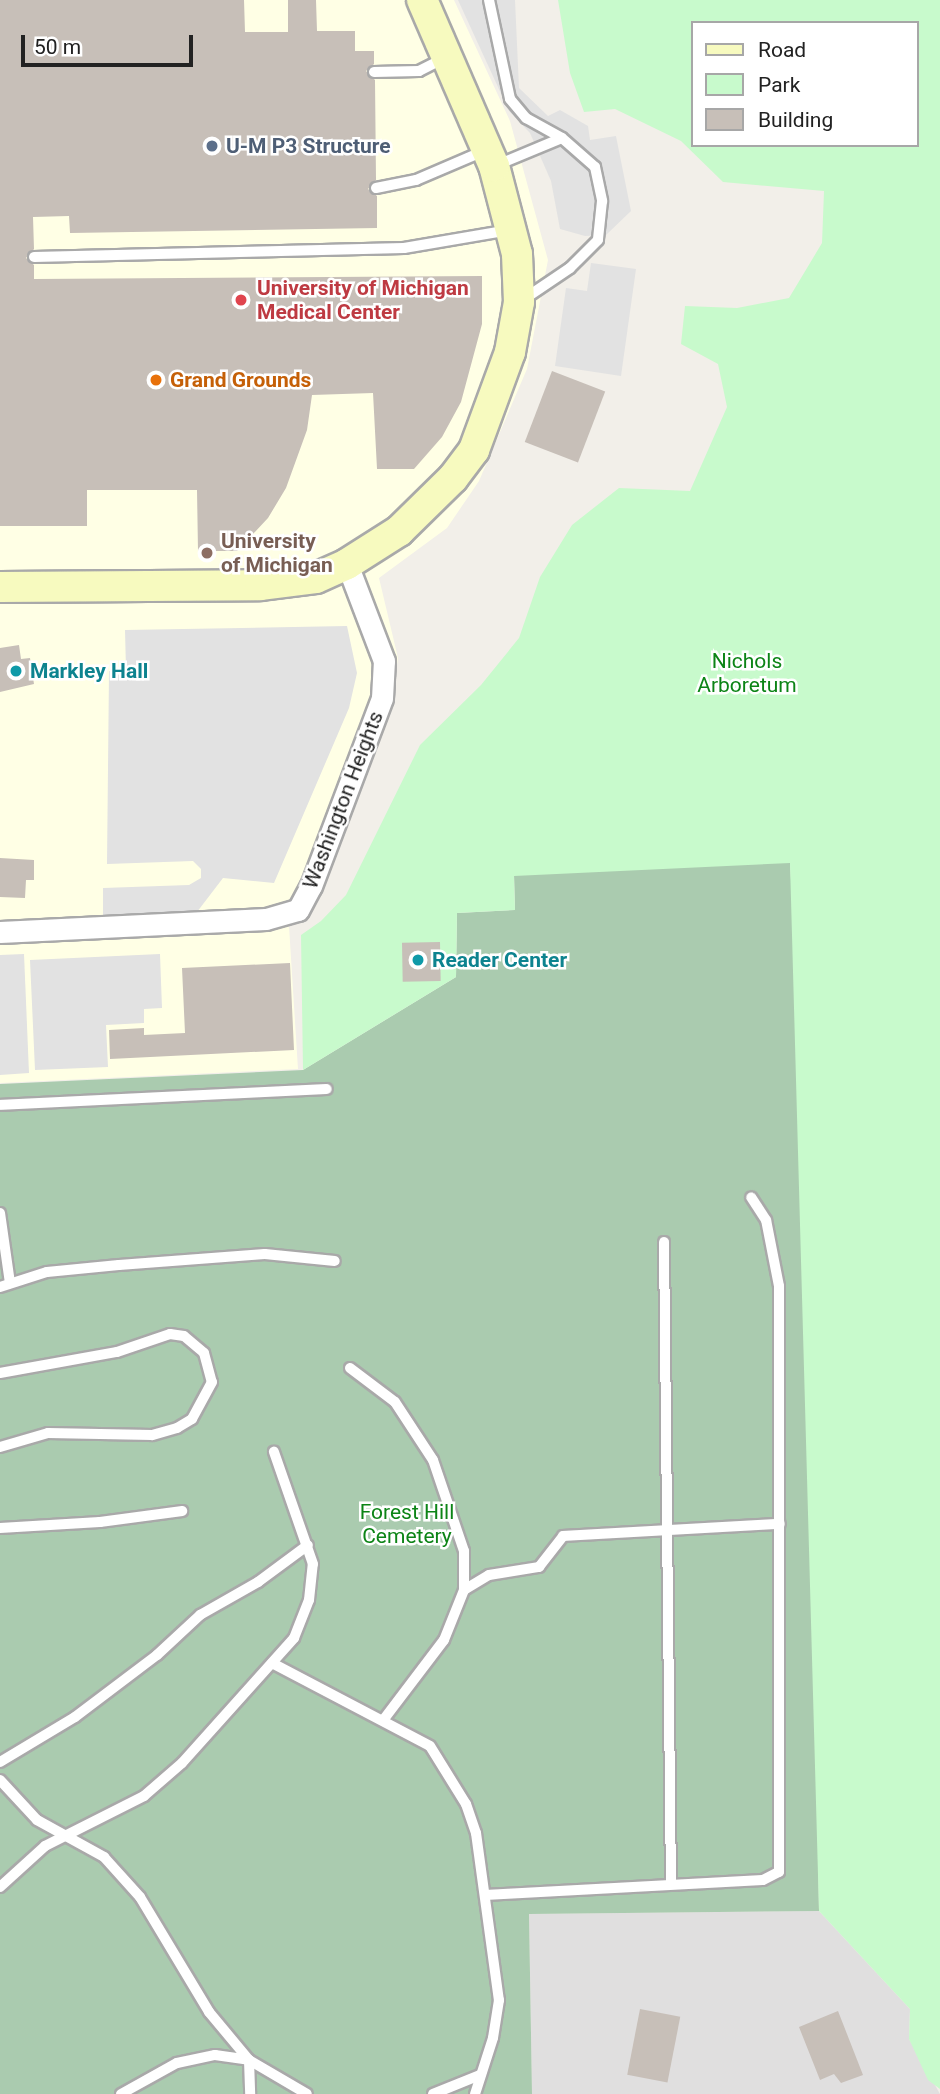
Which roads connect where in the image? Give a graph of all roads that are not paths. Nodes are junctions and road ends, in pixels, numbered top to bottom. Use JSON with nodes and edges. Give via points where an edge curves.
{"nodes":[{"id":1,"x":489,"y":0,"type":"edge"},
{"id":2,"x":423,"y":2,"type":"edge"},
{"id":3,"x":447,"y":57,"type":"junction"},
{"id":4,"x":374,"y":72,"type":"dead end"},
{"id":5,"x":562,"y":138,"type":"junction"},
{"id":6,"x":490,"y":158,"type":"junction"},
{"id":7,"x":376,"y":188,"type":"dead end"},
{"id":8,"x":514,"y":229,"type":"junction"},
{"id":9,"x":34,"y":257,"type":"dead end"},
{"id":10,"x":519,"y":302,"type":"junction"},
{"id":11,"x":347,"y":564,"type":"junction"},
{"id":12,"x":0,"y":587,"type":"edge"},
{"id":13,"x":0,"y":932,"type":"edge"},
{"id":14,"x":327,"y":1089,"type":"dead end"},
{"id":15,"x":0,"y":1105,"type":"edge"},
{"id":16,"x":751,"y":1197,"type":"dead end"},
{"id":17,"x":0,"y":1213,"type":"edge"},
{"id":18,"x":664,"y":1242,"type":"dead end"},
{"id":19,"x":335,"y":1261,"type":"dead end"},
{"id":20,"x":5,"y":1285,"type":"edge"},
{"id":21,"x":350,"y":1368,"type":"dead end"},
{"id":22,"x":0,"y":1373,"type":"edge"},
{"id":23,"x":0,"y":1447,"type":"edge"},
{"id":24,"x":274,"y":1452,"type":"dead end"},
{"id":25,"x":182,"y":1511,"type":"dead end"},
{"id":26,"x":780,"y":1524,"type":"junction"},
{"id":27,"x":0,"y":1528,"type":"edge"},
{"id":28,"x":667,"y":1529,"type":"junction"},
{"id":29,"x":308,"y":1545,"type":"junction"},
{"id":30,"x":464,"y":1590,"type":"junction"},
{"id":31,"x":272,"y":1663,"type":"junction"},
{"id":32,"x":384,"y":1719,"type":"junction"},
{"id":33,"x":0,"y":1762,"type":"edge"},
{"id":34,"x":0,"y":1780,"type":"edge"},
{"id":35,"x":66,"y":1836,"type":"junction"},
{"id":36,"x":671,"y":1884,"type":"junction"},
{"id":37,"x":0,"y":1887,"type":"edge"},
{"id":38,"x":485,"y":1895,"type":"junction"},
{"id":39,"x":249,"y":2060,"type":"junction"},
{"id":40,"x":480,"y":2075,"type":"junction"},
{"id":41,"x":121,"y":2094,"type":"edge"},
{"id":42,"x":250,"y":2094,"type":"edge"},
{"id":43,"x":307,"y":2094,"type":"edge"},
{"id":44,"x":433,"y":2094,"type":"edge"},
{"id":45,"x":475,"y":2094,"type":"edge"}],
"edges":[{"from":1,"to":5,"type":"lane","via":[[510,99],[526,118]]},
{"from":2,"to":3,"type":"street"},
{"from":3,"to":4,"type":"lane","via":[[418,71]]},
{"from":3,"to":6,"type":"street"},
{"from":5,"to":6,"type":"lane"},
{"from":5,"to":10,"type":"lane","via":[[595,167],[603,201],[598,240],[570,268]]},
{"from":6,"to":7,"type":"lane"},
{"from":6,"to":8,"type":"street"},
{"from":8,"to":9,"type":"lane","via":[[404,248]]},
{"from":8,"to":10,"type":"street"},
{"from":10,"to":11,"type":"street","via":[[510,352],[474,450],[425,508],[399,531]]},
{"from":11,"to":12,"type":"street","via":[[316,578],[260,585]]},
{"from":11,"to":13,"type":"street","name":"Washington Heights","via":[[384,661],[382,698],[298,910],[266,919]]},
{"from":14,"to":15,"type":"lane"},
{"from":16,"to":26,"type":"lane","via":[[766,1220],[779,1286]]},
{"from":17,"to":20,"type":"lane"},
{"from":18,"to":28,"type":"lane"},
{"from":19,"to":20,"type":"lane","via":[[265,1254],[47,1272]]},
{"from":21,"to":30,"type":"lane","via":[[395,1402],[433,1460],[464,1551]]},
{"from":22,"to":23,"type":"lane","via":[[117,1352],[170,1334],[184,1336],[204,1353],[212,1382],[192,1419],[177,1428],[152,1435],[48,1433]]},
{"from":24,"to":29,"type":"lane"},
{"from":25,"to":27,"type":"lane"},
{"from":26,"to":28,"type":"lane"},
{"from":26,"to":36,"type":"lane","via":[[779,1871],[763,1880]]},
{"from":28,"to":30,"type":"lane","via":[[568,1534],[540,1567],[489,1575]]},
{"from":28,"to":36,"type":"lane"},
{"from":29,"to":31,"type":"lane","via":[[313,1564],[309,1600],[294,1637]]},
{"from":29,"to":33,"type":"lane","via":[[258,1582],[200,1615],[157,1656],[34,1746]]},
{"from":30,"to":32,"type":"lane","via":[[444,1640]]},
{"from":31,"to":32,"type":"lane","via":[[324,1693]]},
{"from":31,"to":35,"type":"lane","via":[[182,1763],[144,1796]]},
{"from":32,"to":38,"type":"lane","via":[[430,1746],[466,1804],[476,1833]]},
{"from":34,"to":35,"type":"lane","via":[[37,1820]]},
{"from":35,"to":37,"type":"lane","via":[[45,1846]]},
{"from":35,"to":39,"type":"lane","via":[[104,1857],[140,1897],[209,2012]]},
{"from":36,"to":38,"type":"lane"},
{"from":38,"to":40,"type":"lane","via":[[499,2000],[493,2038]]},
{"from":39,"to":41,"type":"lane","via":[[215,2055],[177,2063]]},
{"from":39,"to":42,"type":"lane"},
{"from":39,"to":43,"type":"lane"},
{"from":40,"to":44,"type":"lane"},
{"from":40,"to":45,"type":"lane"}]}
